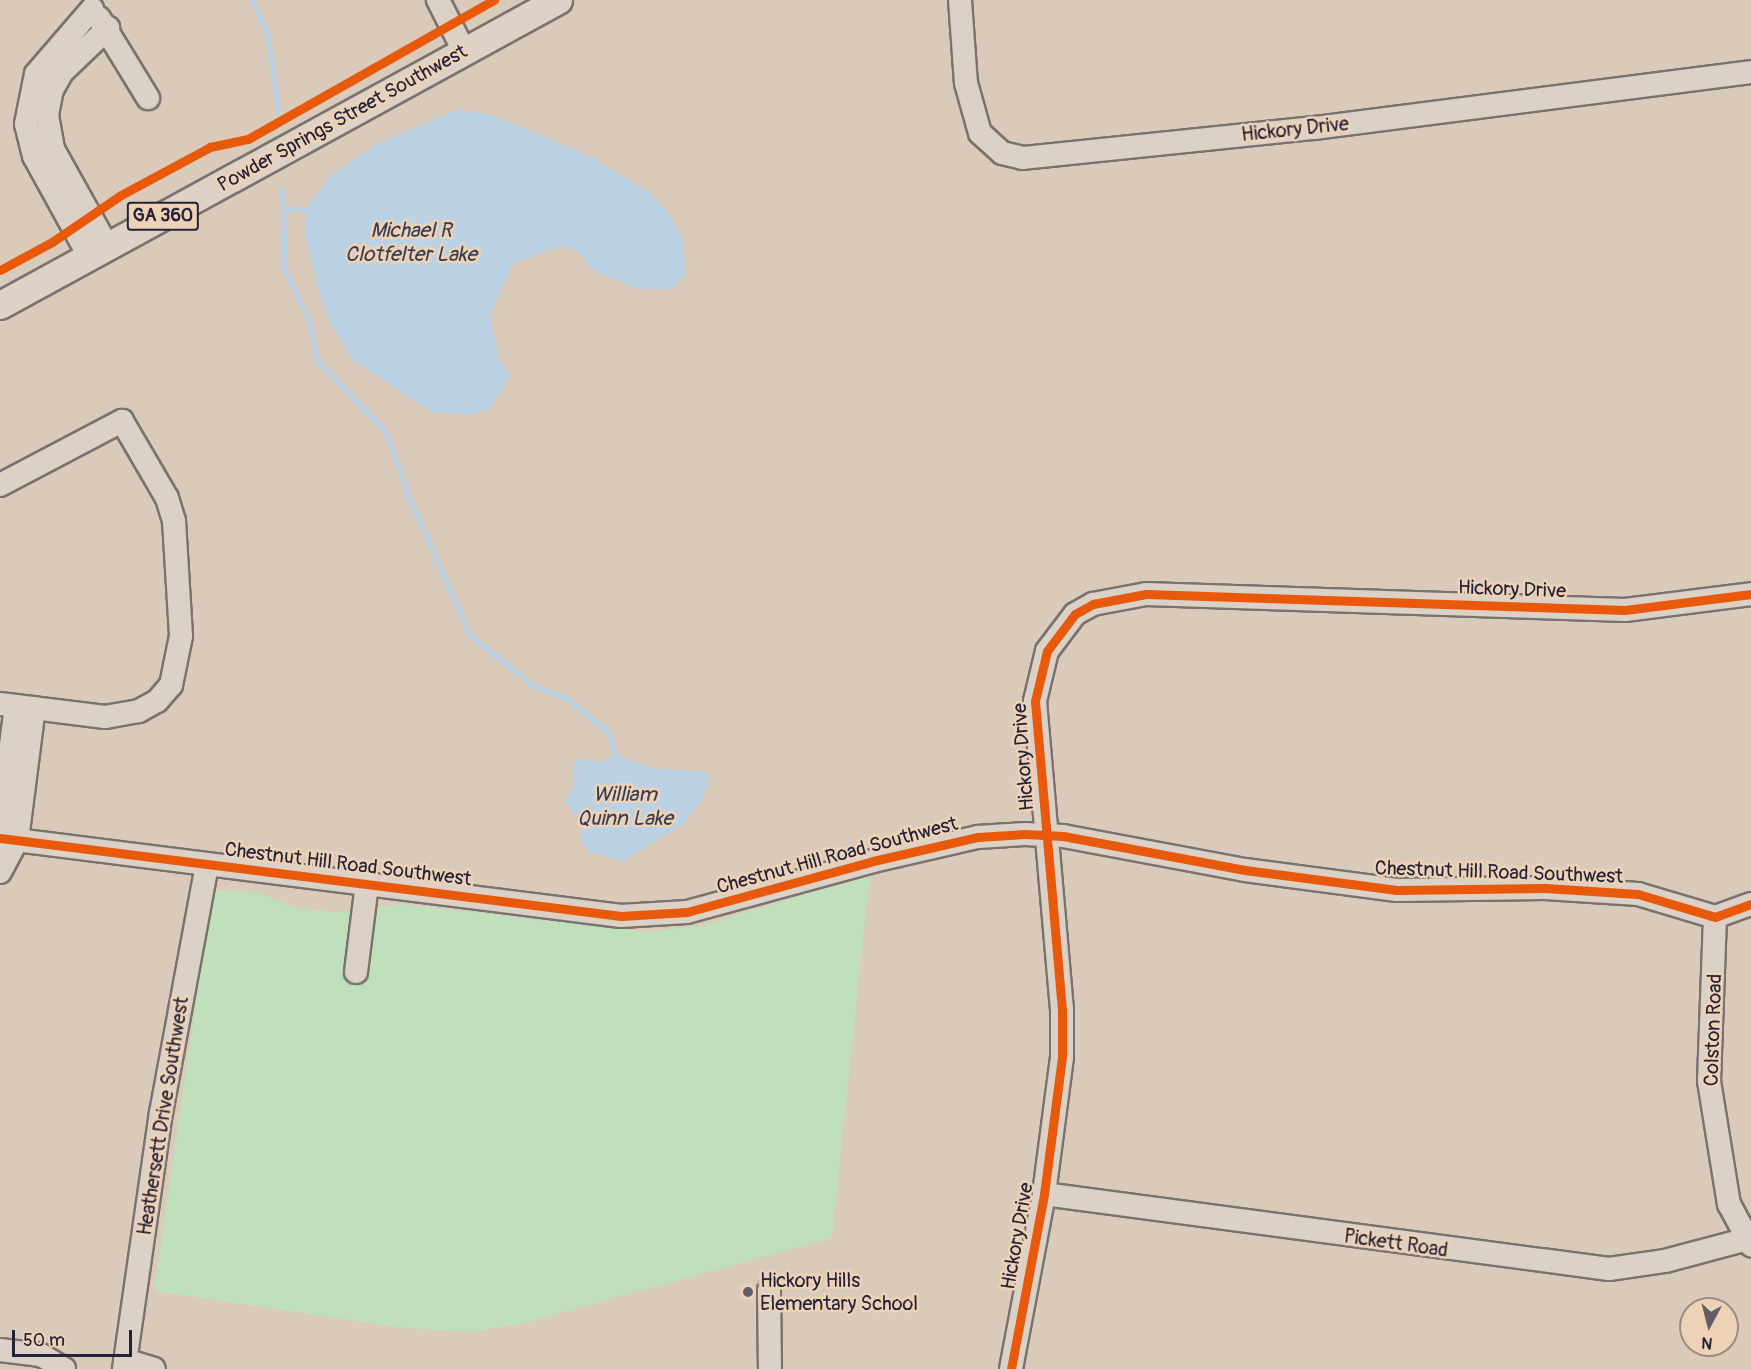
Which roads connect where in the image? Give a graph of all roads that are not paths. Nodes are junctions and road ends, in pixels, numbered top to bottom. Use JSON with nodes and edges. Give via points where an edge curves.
{"nodes":[{"id":1,"x":438,"y":0,"type":"edge"},
{"id":2,"x":558,"y":0,"type":"edge"},
{"id":3,"x":960,"y":0,"type":"edge"},
{"id":4,"x":86,"y":5,"type":"edge"},
{"id":5,"x":108,"y":28,"type":"junction"},
{"id":6,"x":464,"y":51,"type":"junction"},
{"id":7,"x":1751,"y":72,"type":"edge"},
{"id":8,"x":148,"y":98,"type":"dead end"},
{"id":9,"x":50,"y":165,"type":"junction"},
{"id":10,"x":98,"y":251,"type":"junction"},
{"id":11,"x":0,"y":305,"type":"edge"},
{"id":12,"x":0,"y":485,"type":"edge"},
{"id":13,"x":1751,"y":594,"type":"edge"},
{"id":14,"x":16,"y":706,"type":"edge"},
{"id":15,"x":1047,"y":834,"type":"junction"},
{"id":16,"x":3,"y":849,"type":"edge"},
{"id":17,"x":207,"y":864,"type":"junction"},
{"id":18,"x":367,"y":884,"type":"junction"},
{"id":19,"x":1751,"y":904,"type":"edge"},
{"id":20,"x":1715,"y":917,"type":"junction"},
{"id":21,"x":356,"y":972,"type":"dead end"},
{"id":22,"x":1044,"y":1194,"type":"junction"},
{"id":23,"x":1749,"y":1242,"type":"edge"},
{"id":24,"x":769,"y":1290,"type":"dead end"},
{"id":25,"x":0,"y":1350,"type":"edge"},
{"id":26,"x":124,"y":1365,"type":"edge"},
{"id":27,"x":64,"y":1369,"type":"edge"},
{"id":28,"x":154,"y":1369,"type":"edge"},
{"id":29,"x":770,"y":1369,"type":"edge"},
{"id":30,"x":1011,"y":1369,"type":"edge"}],
"edges":[{"from":1,"to":6,"type":"street"},
{"from":2,"to":6,"type":"main road","name":"Powder Springs Street Southwest","number":"GA 360"},
{"from":3,"to":7,"type":"street","name":"Hickory Drive","via":[[966,83],[980,134],[1002,153],[1023,158],[1315,128]]},
{"from":4,"to":5,"type":"street"},
{"from":4,"to":9,"type":"street","via":[[42,63],[30,91],[27,137]]},
{"from":5,"to":8,"type":"street"},
{"from":5,"to":9,"type":"street","via":[[70,61],[52,90],[48,109]]},
{"from":6,"to":10,"type":"main road","name":"Powder Springs Street Southwest","number":"GA 360"},
{"from":9,"to":10,"type":"street"},
{"from":10,"to":11,"type":"main road","name":"Powder Springs Street Southwest","number":"GA 360"},
{"from":12,"to":14,"type":"street","via":[[122,421],[166,498],[176,532],[181,636],[171,685],[158,701],[139,711],[105,717]]},
{"from":13,"to":15,"type":"street","name":"Hickory Drive","via":[[1625,610],[1146,594],[1094,604],[1075,614],[1061,630],[1038,675],[1036,712]]},
{"from":14,"to":16,"type":"street","via":[[15,782]]},
{"from":15,"to":18,"type":"street","name":"Chestnut Hill Road Southwest","via":[[978,837],[829,871],[687,912],[654,917]]},
{"from":15,"to":20,"type":"street","name":"Chestnut Hill Road Southwest","via":[[1245,870],[1397,890],[1545,888],[1638,894]]},
{"from":15,"to":22,"type":"street","name":"Hickory Drive","via":[[1062,1010],[1058,1104]]},
{"from":16,"to":17,"type":"street","name":"Chestnut Hill Road Southwest"},
{"from":17,"to":18,"type":"street","name":"Chestnut Hill Road Southwest"},
{"from":17,"to":26,"type":"street","name":"Heathersett Drive Southwest","via":[[161,1113]]},
{"from":18,"to":21,"type":"street"},
{"from":19,"to":20,"type":"street"},
{"from":20,"to":23,"type":"street","name":"Colston Road","via":[[1709,1082],[1729,1204]]},
{"from":22,"to":23,"type":"street","name":"Pickett Road","via":[[1609,1269]]},
{"from":22,"to":30,"type":"street","name":"Hickory Drive"},
{"from":24,"to":29,"type":"street"},
{"from":25,"to":27,"type":"street","via":[[41,1355]]},
{"from":26,"to":28,"type":"street"}]}
